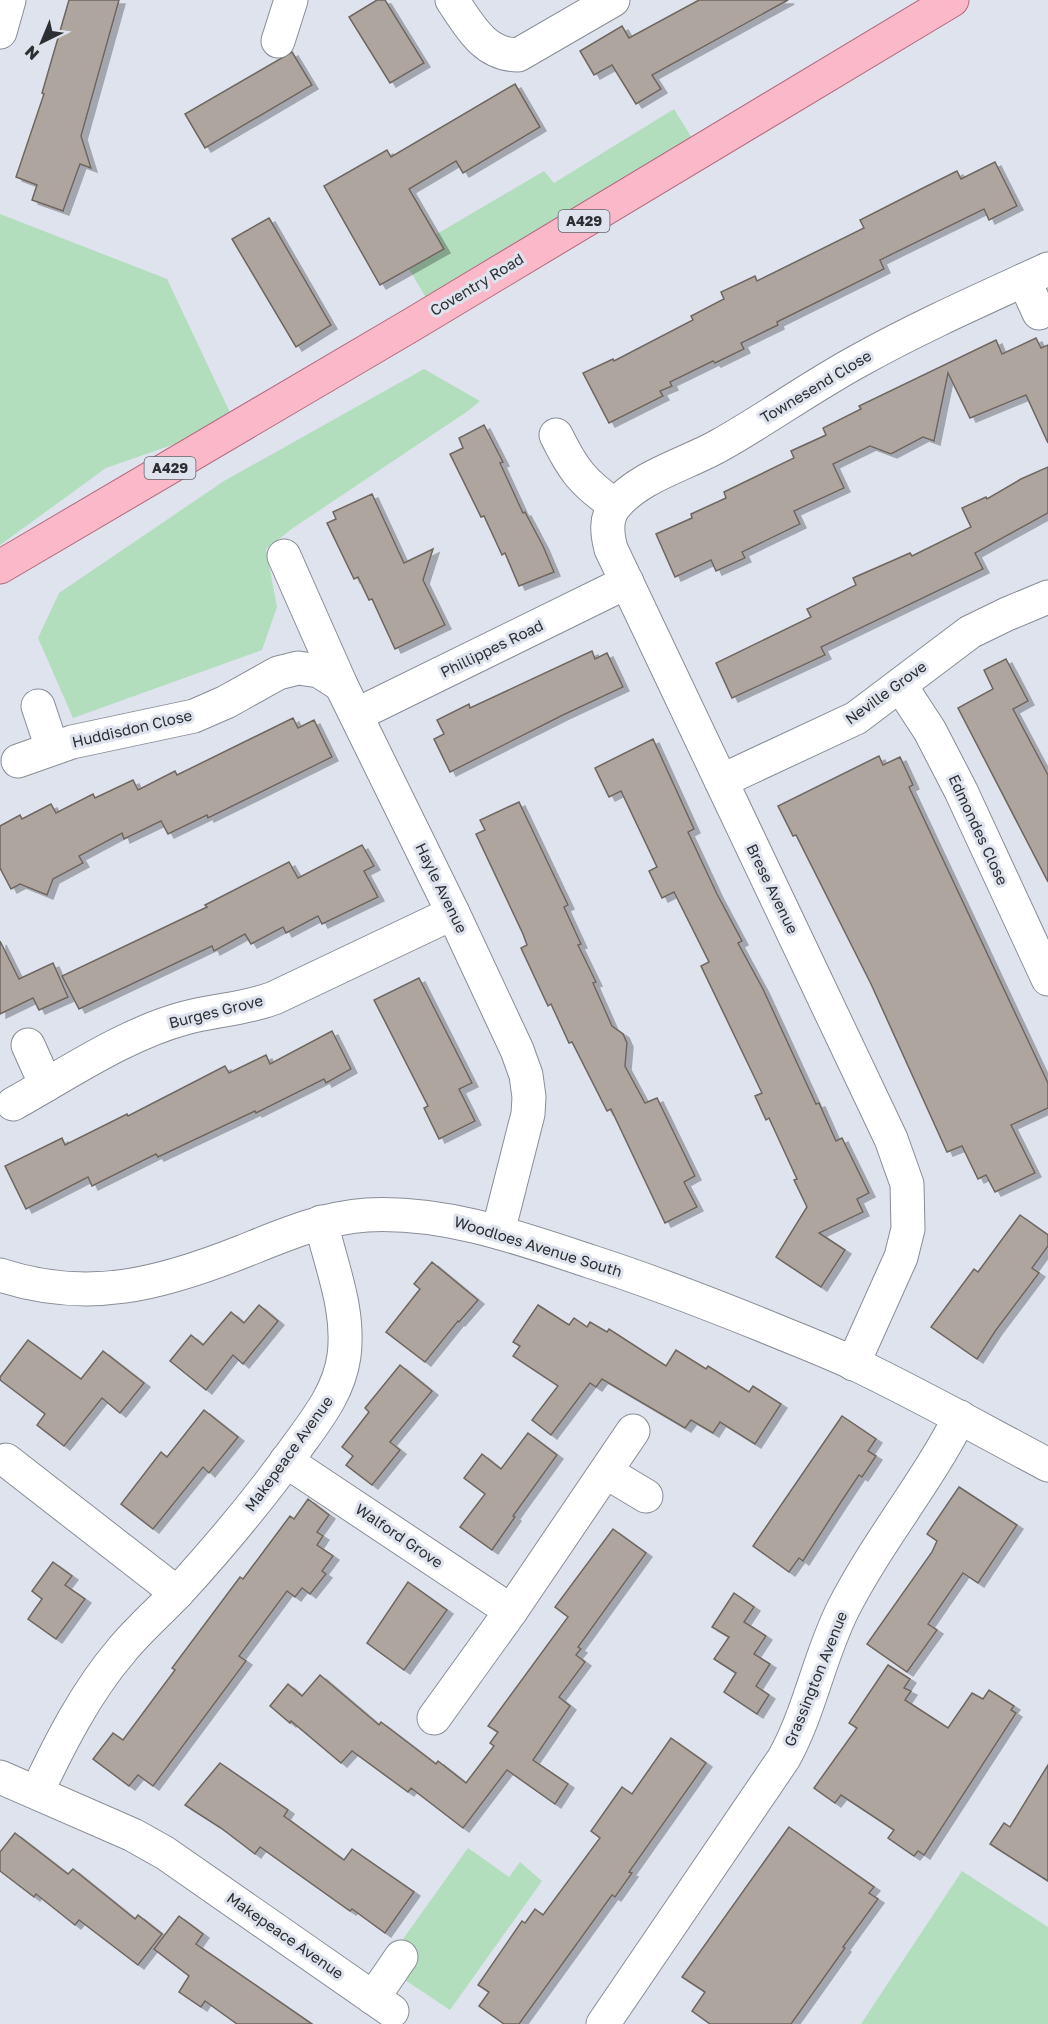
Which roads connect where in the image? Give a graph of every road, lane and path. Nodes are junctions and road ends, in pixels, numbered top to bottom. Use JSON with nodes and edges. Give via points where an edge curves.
{"nodes":[{"id":1,"x":9,"y":0,"type":"edge"},
{"id":2,"x":291,"y":0,"type":"edge"},
{"id":3,"x":452,"y":0,"type":"edge"},
{"id":4,"x":613,"y":0,"type":"edge"},
{"id":5,"x":952,"y":0,"type":"edge"},
{"id":6,"x":0,"y":32,"type":"edge"},
{"id":7,"x":278,"y":41,"type":"dead end"},
{"id":8,"x":1036,"y":274,"type":"edge"},
{"id":9,"x":1039,"y":313,"type":"dead end"},
{"id":10,"x":556,"y":435,"type":"dead end"},
{"id":11,"x":615,"y":505,"type":"junction"},
{"id":12,"x":284,"y":556,"type":"dead end"},
{"id":13,"x":0,"y":567,"type":"edge"},
{"id":14,"x":627,"y":582,"type":"junction"},
{"id":15,"x":1048,"y":597,"type":"edge"},
{"id":16,"x":341,"y":685,"type":"junction"},
{"id":17,"x":900,"y":685,"type":"junction"},
{"id":18,"x":38,"y":706,"type":"dead end"},
{"id":19,"x":356,"y":715,"type":"junction"},
{"id":20,"x":52,"y":748,"type":"junction"},
{"id":21,"x":18,"y":761,"type":"dead end"},
{"id":22,"x":721,"y":781,"type":"junction"},
{"id":23,"x":453,"y":912,"type":"junction"},
{"id":24,"x":1048,"y":979,"type":"edge"},
{"id":25,"x":28,"y":1045,"type":"dead end"},
{"id":26,"x":46,"y":1085,"type":"junction"},
{"id":27,"x":13,"y":1104,"type":"dead end"},
{"id":28,"x":321,"y":1222,"type":"junction"},
{"id":29,"x":498,"y":1232,"type":"junction"},
{"id":30,"x":0,"y":1275,"type":"edge"},
{"id":31,"x":853,"y":1364,"type":"junction"},
{"id":32,"x":960,"y":1417,"type":"junction"},
{"id":33,"x":633,"y":1431,"type":"dead end"},
{"id":34,"x":6,"y":1460,"type":"dead end"},
{"id":35,"x":286,"y":1461,"type":"junction"},
{"id":36,"x":1048,"y":1465,"type":"edge"},
{"id":37,"x":606,"y":1472,"type":"junction"},
{"id":38,"x":646,"y":1496,"type":"dead end"},
{"id":39,"x":177,"y":1593,"type":"junction"},
{"id":40,"x":511,"y":1611,"type":"junction"},
{"id":41,"x":434,"y":1719,"type":"dead end"},
{"id":42,"x":0,"y":1777,"type":"edge"},
{"id":43,"x":37,"y":1792,"type":"junction"},
{"id":44,"x":401,"y":1957,"type":"dead end"},
{"id":45,"x":603,"y":2024,"type":"edge"}],
"edges":[{"from":1,"to":6,"type":"street"},
{"from":2,"to":7,"type":"street"},
{"from":3,"to":4,"type":"street","via":[[473,32],[493,50],[518,55]]},
{"from":5,"to":13,"type":"main road","name":"Coventry Road","number":"A429"},
{"from":8,"to":9,"type":"street","name":"Townesend Close"},
{"from":8,"to":11,"type":"street","name":"Townesend Close","via":[[894,341],[734,437],[630,490]]},
{"from":10,"to":11,"type":"street","via":[[576,473]]},
{"from":11,"to":14,"type":"street","name":"Brese Avenue","via":[[608,519],[608,540]]},
{"from":12,"to":16,"type":"street","name":"Hayle Avenue"},
{"from":14,"to":19,"type":"street","name":"Phillippes Road"},
{"from":14,"to":22,"type":"street","name":"Brese Avenue"},
{"from":15,"to":17,"type":"street","name":"Neville Grove","via":[[970,632]]},
{"from":16,"to":19,"type":"street","name":"Hayle Avenue"},
{"from":16,"to":20,"type":"street","name":"Huddisdon Close","via":[[319,671],[298,668],[278,673],[195,716]]},
{"from":17,"to":22,"type":"street","name":"Neville Grove","via":[[856,718]]},
{"from":17,"to":24,"type":"street","name":"Edmondes Close","via":[[930,731],[961,791]]},
{"from":18,"to":20,"type":"street","name":"Huddisdon Close"},
{"from":19,"to":23,"type":"street","name":"Hayle Avenue"},
{"from":20,"to":21,"type":"street","name":"Huddisdon Close"},
{"from":22,"to":31,"type":"street","name":"Brese Avenue","via":[[891,1139],[907,1184],[908,1229],[901,1257]]},
{"from":23,"to":26,"type":"street","name":"Burges Grove","via":[[274,998],[186,1017],[124,1041]]},
{"from":23,"to":29,"type":"street","name":"Hayle Avenue","via":[[526,1075],[528,1114]]},
{"from":25,"to":26,"type":"street"},
{"from":26,"to":27,"type":"street","name":"Burges Grove"},
{"from":28,"to":29,"type":"street","name":"Woodloes Avenue South","via":[[401,1214]]},
{"from":28,"to":30,"type":"street","name":"Woodloes Avenue South","via":[[169,1277],[128,1287],[48,1287]]},
{"from":28,"to":35,"type":"street","name":"Makepeace Avenue","via":[[342,1305],[344,1357],[333,1392]]},
{"from":29,"to":31,"type":"street","name":"Woodloes Avenue South","via":[[695,1298]]},
{"from":31,"to":32,"type":"street","name":"Woodloes Avenue South"},
{"from":32,"to":36,"type":"street","name":"Woodloes Avenue South"},
{"from":32,"to":45,"type":"street","name":"Grassington Avenue","via":[[843,1608],[802,1721],[784,1758]]},
{"from":33,"to":37,"type":"street"},
{"from":34,"to":39,"type":"street"},
{"from":35,"to":39,"type":"street","name":"Makepeace Avenue","via":[[229,1535]]},
{"from":35,"to":40,"type":"street","name":"Walford Grove"},
{"from":37,"to":38,"type":"street"},
{"from":37,"to":40,"type":"street"},
{"from":39,"to":43,"type":"street","name":"Makepeace Avenue","via":[[120,1652],[97,1683]]},
{"from":40,"to":41,"type":"street"},
{"from":42,"to":43,"type":"street","name":"Makepeace Avenue"},
{"from":43,"to":44,"type":"street","name":"Makepeace Avenue","via":[[165,1853],[382,2005]]}]}
